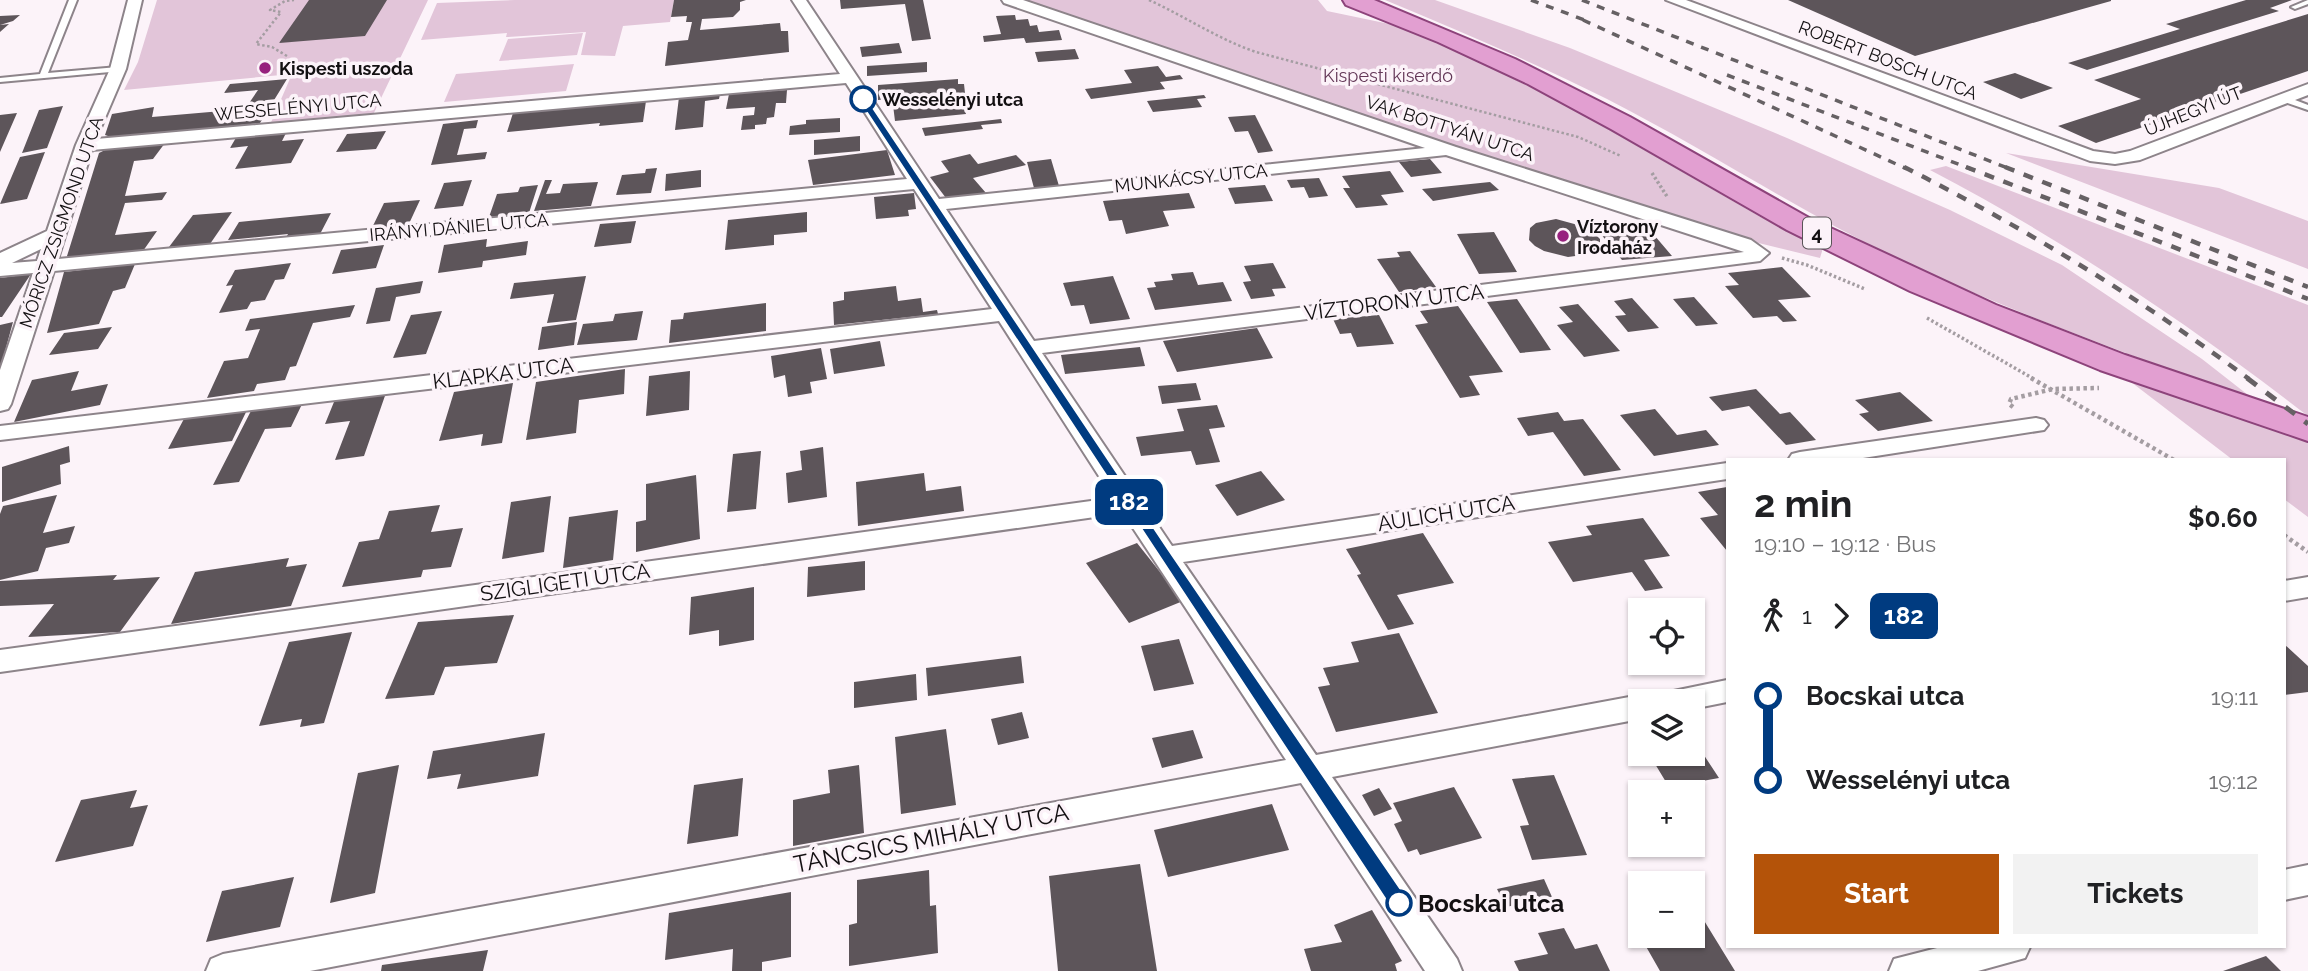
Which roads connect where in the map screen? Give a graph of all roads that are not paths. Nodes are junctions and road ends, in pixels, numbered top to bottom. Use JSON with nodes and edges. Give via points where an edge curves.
{"nodes":[{"id":1,"x":73,"y":0,"type":"edge"},
{"id":2,"x":135,"y":0,"type":"edge"},
{"id":3,"x":799,"y":0,"type":"edge"},
{"id":4,"x":1009,"y":0,"type":"edge"},
{"id":5,"x":1354,"y":0,"type":"edge"},
{"id":6,"x":1673,"y":0,"type":"edge"},
{"id":7,"x":2308,"y":2,"type":"edge"},
{"id":8,"x":2295,"y":7,"type":"dead end"},
{"id":9,"x":118,"y":69,"type":"junction"},
{"id":10,"x":43,"y":77,"type":"junction"},
{"id":11,"x":849,"y":78,"type":"junction"},
{"id":12,"x":0,"y":80,"type":"edge"},
{"id":13,"x":2308,"y":89,"type":"edge"},
{"id":14,"x":2283,"y":98,"type":"junction"},
{"id":15,"x":2308,"y":108,"type":"edge"},
{"id":16,"x":85,"y":145,"type":"junction"},
{"id":17,"x":1450,"y":151,"type":"junction"},
{"id":18,"x":2090,"y":156,"type":"joint"},
{"id":19,"x":918,"y":183,"type":"junction"},
{"id":20,"x":932,"y":205,"type":"junction"},
{"id":21,"x":54,"y":235,"type":"junction"},
{"id":22,"x":1758,"y":252,"type":"joint"},
{"id":23,"x":0,"y":261,"type":"edge"},
{"id":24,"x":44,"y":266,"type":"junction"},
{"id":25,"x":0,"y":270,"type":"edge"},
{"id":26,"x":1006,"y":314,"type":"junction"},
{"id":27,"x":1027,"y":348,"type":"junction"},
{"id":28,"x":0,"y":404,"type":"edge"},
{"id":29,"x":2036,"y":425,"type":"dead end"},
{"id":30,"x":2308,"y":429,"type":"edge"},
{"id":31,"x":0,"y":433,"type":"edge"},
{"id":32,"x":1813,"y":458,"type":"edge"},
{"id":33,"x":1726,"y":471,"type":"edge"},
{"id":34,"x":1130,"y":504,"type":"junction"},
{"id":35,"x":1165,"y":556,"type":"junction"},
{"id":36,"x":2308,"y":587,"type":"edge"},
{"id":37,"x":2286,"y":591,"type":"edge"},
{"id":38,"x":0,"y":661,"type":"edge"},
{"id":39,"x":1726,"y":691,"type":"edge"},
{"id":40,"x":1705,"y":695,"type":"edge"},
{"id":41,"x":1628,"y":709,"type":"edge"},
{"id":42,"x":1307,"y":767,"type":"junction"},
{"id":43,"x":2308,"y":880,"type":"edge"},
{"id":44,"x":2286,"y":886,"type":"edge"},
{"id":45,"x":2009,"y":948,"type":"edge"},
{"id":46,"x":223,"y":971,"type":"edge"},
{"id":47,"x":1445,"y":971,"type":"edge"},
{"id":48,"x":1906,"y":971,"type":"edge"}],
"edges":[{"from":1,"to":10,"type":"lane"},
{"from":2,"to":9,"type":"street","name":"MÓRICZ ZSIGMOND UTCA"},
{"from":3,"to":11,"type":"street"},
{"from":4,"to":17,"type":"street","name":"VAK BOTTYÁN UTCA"},
{"from":5,"to":30,"type":"main road","number":"4","via":[[1595,108],[1798,224],[1888,269],[2137,373]]},
{"from":6,"to":18,"type":"street","name":"ROBERT BOSCH UTCA"},
{"from":7,"to":8,"type":"lane"},
{"from":9,"to":10,"type":"lane"},
{"from":9,"to":16,"type":"street","name":"MÓRICZ ZSIGMOND UTCA"},
{"from":10,"to":12,"type":"lane"},
{"from":11,"to":16,"type":"street","name":"WESSELÉNYI UTCA"},
{"from":11,"to":19,"type":"street"},
{"from":13,"to":14,"type":"street","name":"ÚJHEGYI ÚT"},
{"from":14,"to":15,"type":"lane"},
{"from":14,"to":18,"type":"street","name":"ÚJHEGYI ÚT","via":[[2134,156]]},
{"from":16,"to":21,"type":"street","name":"MÓRICZ ZSIGMOND UTCA"},
{"from":17,"to":20,"type":"street","name":"MUNKÁCSY UTCA"},
{"from":17,"to":22,"type":"street","name":"VAK BOTTYÁN UTCA"},
{"from":19,"to":20,"type":"street"},
{"from":19,"to":24,"type":"street","name":"IRÁNYI DÁNIEL UTCA"},
{"from":20,"to":26,"type":"street"},
{"from":21,"to":23,"type":"street"},
{"from":21,"to":24,"type":"street","name":"MÓRICZ ZSIGMOND UTCA"},
{"from":22,"to":27,"type":"street","name":"VÍZTORONY UTCA","via":[[1753,257]]},
{"from":24,"to":25,"type":"street","name":"IRÁNYI DÁNIEL UTCA"},
{"from":24,"to":28,"type":"street","name":"MÓRICZ ZSIGMOND UTCA"},
{"from":26,"to":27,"type":"street"},
{"from":26,"to":31,"type":"street","name":"KLAPKA UTCA"},
{"from":27,"to":34,"type":"street"},
{"from":29,"to":32,"type":"street"},
{"from":33,"to":35,"type":"street","name":"AULICH UTCA"},
{"from":34,"to":35,"type":"street"},
{"from":34,"to":38,"type":"street","name":"SZIGLIGETI UTCA"},
{"from":35,"to":42,"type":"street"},
{"from":36,"to":37,"type":"street"},
{"from":39,"to":40,"type":"street"},
{"from":41,"to":42,"type":"street","name":"TÁNCSICS MIHÁLY UTCA"},
{"from":42,"to":46,"type":"street","name":"TÁNCSICS MIHÁLY UTCA"},
{"from":42,"to":47,"type":"street"},
{"from":43,"to":44,"type":"street"},
{"from":45,"to":48,"type":"street"}]}
